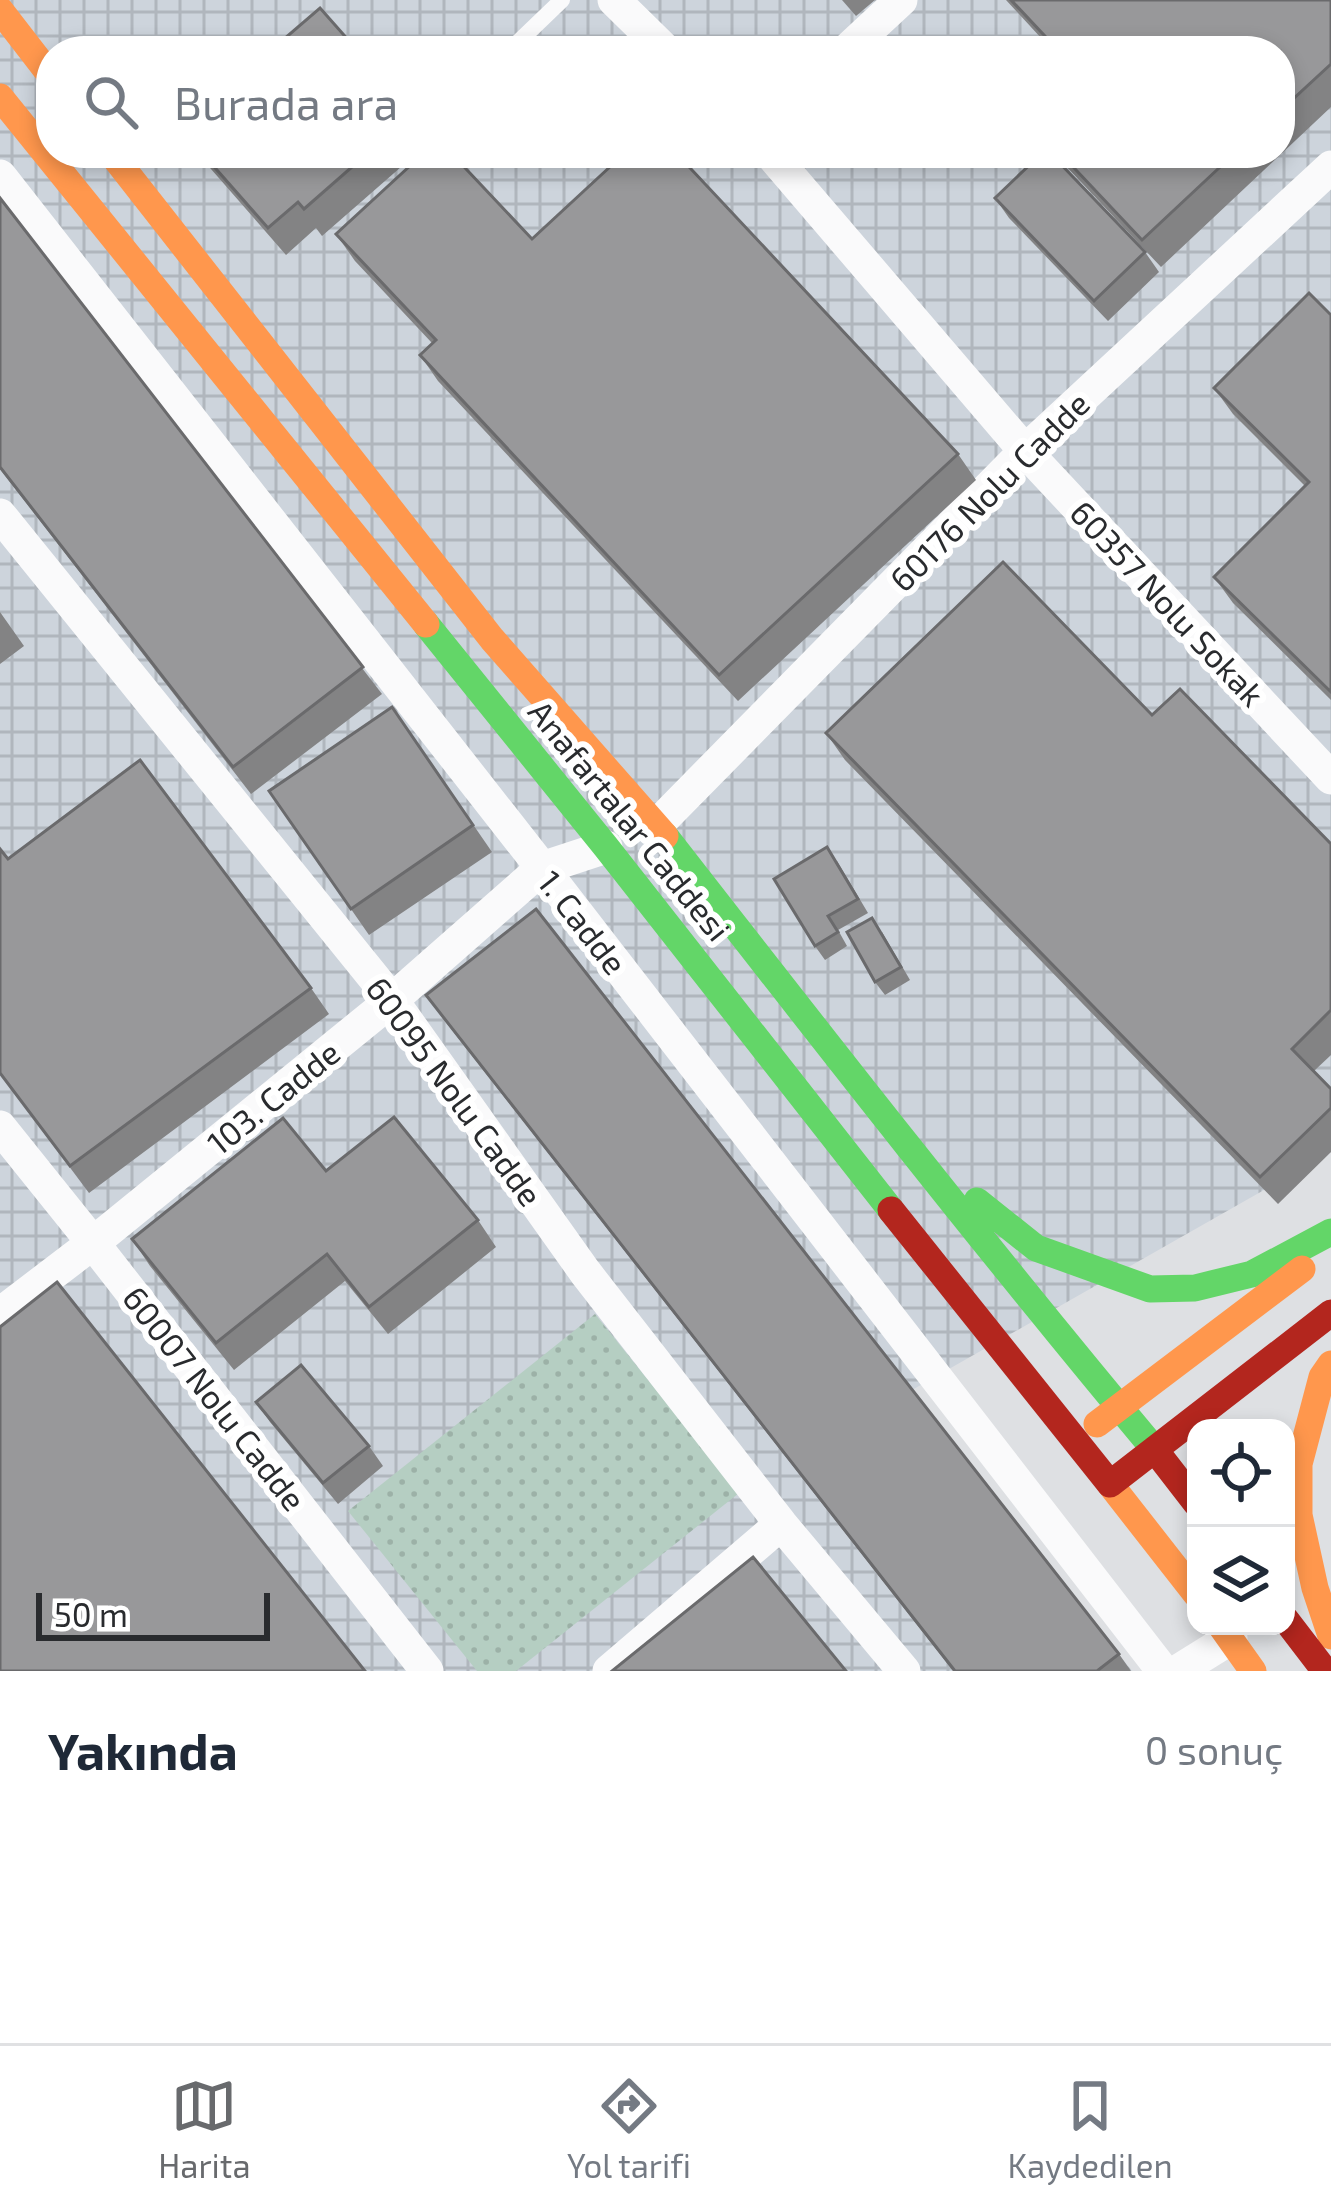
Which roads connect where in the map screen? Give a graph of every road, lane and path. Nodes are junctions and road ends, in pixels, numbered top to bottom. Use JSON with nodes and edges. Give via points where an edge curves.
{"nodes":[{"id":1,"x":562,"y":0,"type":"edge"},
{"id":2,"x":614,"y":0,"type":"edge"},
{"id":3,"x":901,"y":0,"type":"edge"},
{"id":4,"x":0,"y":10,"type":"edge"},
{"id":5,"x":525,"y":36,"type":"edge"},
{"id":6,"x":651,"y":36,"type":"edge"},
{"id":7,"x":862,"y":36,"type":"edge"},
{"id":8,"x":36,"y":57,"type":"edge"},
{"id":9,"x":0,"y":97,"type":"edge"},
{"id":10,"x":36,"y":142,"type":"edge"},
{"id":11,"x":1331,"y":167,"type":"edge"},
{"id":12,"x":57,"y":168,"type":"edge"},
{"id":13,"x":123,"y":168,"type":"edge"},
{"id":14,"x":783,"y":168,"type":"edge"},
{"id":15,"x":0,"y":176,"type":"edge"},
{"id":16,"x":1025,"y":451,"type":"junction"},
{"id":17,"x":0,"y":515,"type":"edge"},
{"id":18,"x":1326,"y":762,"type":"edge"},
{"id":19,"x":657,"y":825,"type":"junction"},
{"id":20,"x":606,"y":847,"type":"junction"},
{"id":21,"x":542,"y":868,"type":"junction"},
{"id":22,"x":392,"y":1000,"type":"junction"},
{"id":23,"x":0,"y":1127,"type":"edge"},
{"id":24,"x":905,"y":1145,"type":"junction"},
{"id":25,"x":1331,"y":1232,"type":"edge"},
{"id":26,"x":93,"y":1243,"type":"junction"},
{"id":27,"x":1331,"y":1247,"type":"edge"},
{"id":28,"x":1331,"y":1313,"type":"edge"},
{"id":29,"x":0,"y":1314,"type":"edge"},
{"id":30,"x":1331,"y":1364,"type":"edge"},
{"id":31,"x":1121,"y":1406,"type":"junction"},
{"id":32,"x":1077,"y":1439,"type":"junction"},
{"id":33,"x":1155,"y":1450,"type":"junction"},
{"id":34,"x":1110,"y":1484,"type":"junction"},
{"id":35,"x":1187,"y":1491,"type":"edge"},
{"id":36,"x":781,"y":1524,"type":"junction"},
{"id":37,"x":1187,"y":1582,"type":"edge"},
{"id":38,"x":1295,"y":1632,"type":"edge"},
{"id":39,"x":1222,"y":1635,"type":"edge"},
{"id":40,"x":1228,"y":1635,"type":"edge"},
{"id":41,"x":1331,"y":1636,"type":"edge"},
{"id":42,"x":427,"y":1671,"type":"edge"},
{"id":43,"x":609,"y":1671,"type":"edge"},
{"id":44,"x":904,"y":1671,"type":"edge"},
{"id":45,"x":1163,"y":1671,"type":"edge"},
{"id":46,"x":1178,"y":1671,"type":"edge"},
{"id":47,"x":1253,"y":1671,"type":"edge"},
{"id":48,"x":1325,"y":1671,"type":"edge"}],
"edges":[{"from":1,"to":5,"type":"lane"},
{"from":2,"to":6,"type":"street"},
{"from":3,"to":7,"type":"street"},
{"from":4,"to":8,"type":"main road"},
{"from":9,"to":10,"type":"main road","name":"Anafartalar Caddesi"},
{"from":11,"to":16,"type":"street","name":"60176 Nolu Cadde"},
{"from":12,"to":20,"type":"main road","name":"Anafartalar Caddesi"},
{"from":13,"to":19,"type":"main road","name":"Anafartalar Caddesi","via":[[491,639]]},
{"from":14,"to":16,"type":"street","name":"60357 Nolu Sokak"},
{"from":15,"to":21,"type":"street","name":"1. Cadde"},
{"from":16,"to":18,"type":"street","name":"60357 Nolu Sokak"},
{"from":16,"to":19,"type":"street","name":"60176 Nolu Cadde"},
{"from":17,"to":22,"type":"street","name":"60095 Nolu Cadde"},
{"from":19,"to":24,"type":"main road","name":"Anafartalar Caddesi"},
{"from":20,"to":21,"type":"street","name":"103. Cadde"},
{"from":20,"to":32,"type":"main road","name":"Anafartalar Caddesi"},
{"from":21,"to":22,"type":"street","name":"103. Cadde"},
{"from":21,"to":45,"type":"street","name":"1. Cadde"},
{"from":22,"to":26,"type":"street","name":"103. Cadde"},
{"from":22,"to":36,"type":"street","name":"60095 Nolu Cadde","via":[[585,1272]]},
{"from":23,"to":26,"type":"street","name":"60007 Nolu Cadde"},
{"from":24,"to":25,"type":"main road","via":[[1036,1248],[1150,1288],[1195,1288],[1252,1274]]},
{"from":24,"to":31,"type":"main road","name":"Anafartalar Caddesi"},
{"from":26,"to":29,"type":"street","name":"103. Cadde"},
{"from":26,"to":42,"type":"street","name":"60007 Nolu Cadde"},
{"from":27,"to":31,"type":"main road"},
{"from":28,"to":33,"type":"main road"},
{"from":30,"to":41,"type":"main road","via":[[1299,1464],[1299,1515]]},
{"from":31,"to":32,"type":"main road"},
{"from":31,"to":33,"type":"main road","name":"Anafartalar Caddesi"},
{"from":32,"to":34,"type":"main road","name":"Anafartalar Caddesi"},
{"from":33,"to":34,"type":"main road"},
{"from":33,"to":35,"type":"main road","name":"Anafartalar Caddesi"},
{"from":34,"to":37,"type":"main road","name":"Anafartalar Caddesi"},
{"from":36,"to":43,"type":"street"},
{"from":36,"to":44,"type":"street","name":"60095 Nolu Cadde"},
{"from":38,"to":48,"type":"main road"},
{"from":39,"to":46,"type":"street"},
{"from":40,"to":47,"type":"main road"}]}
